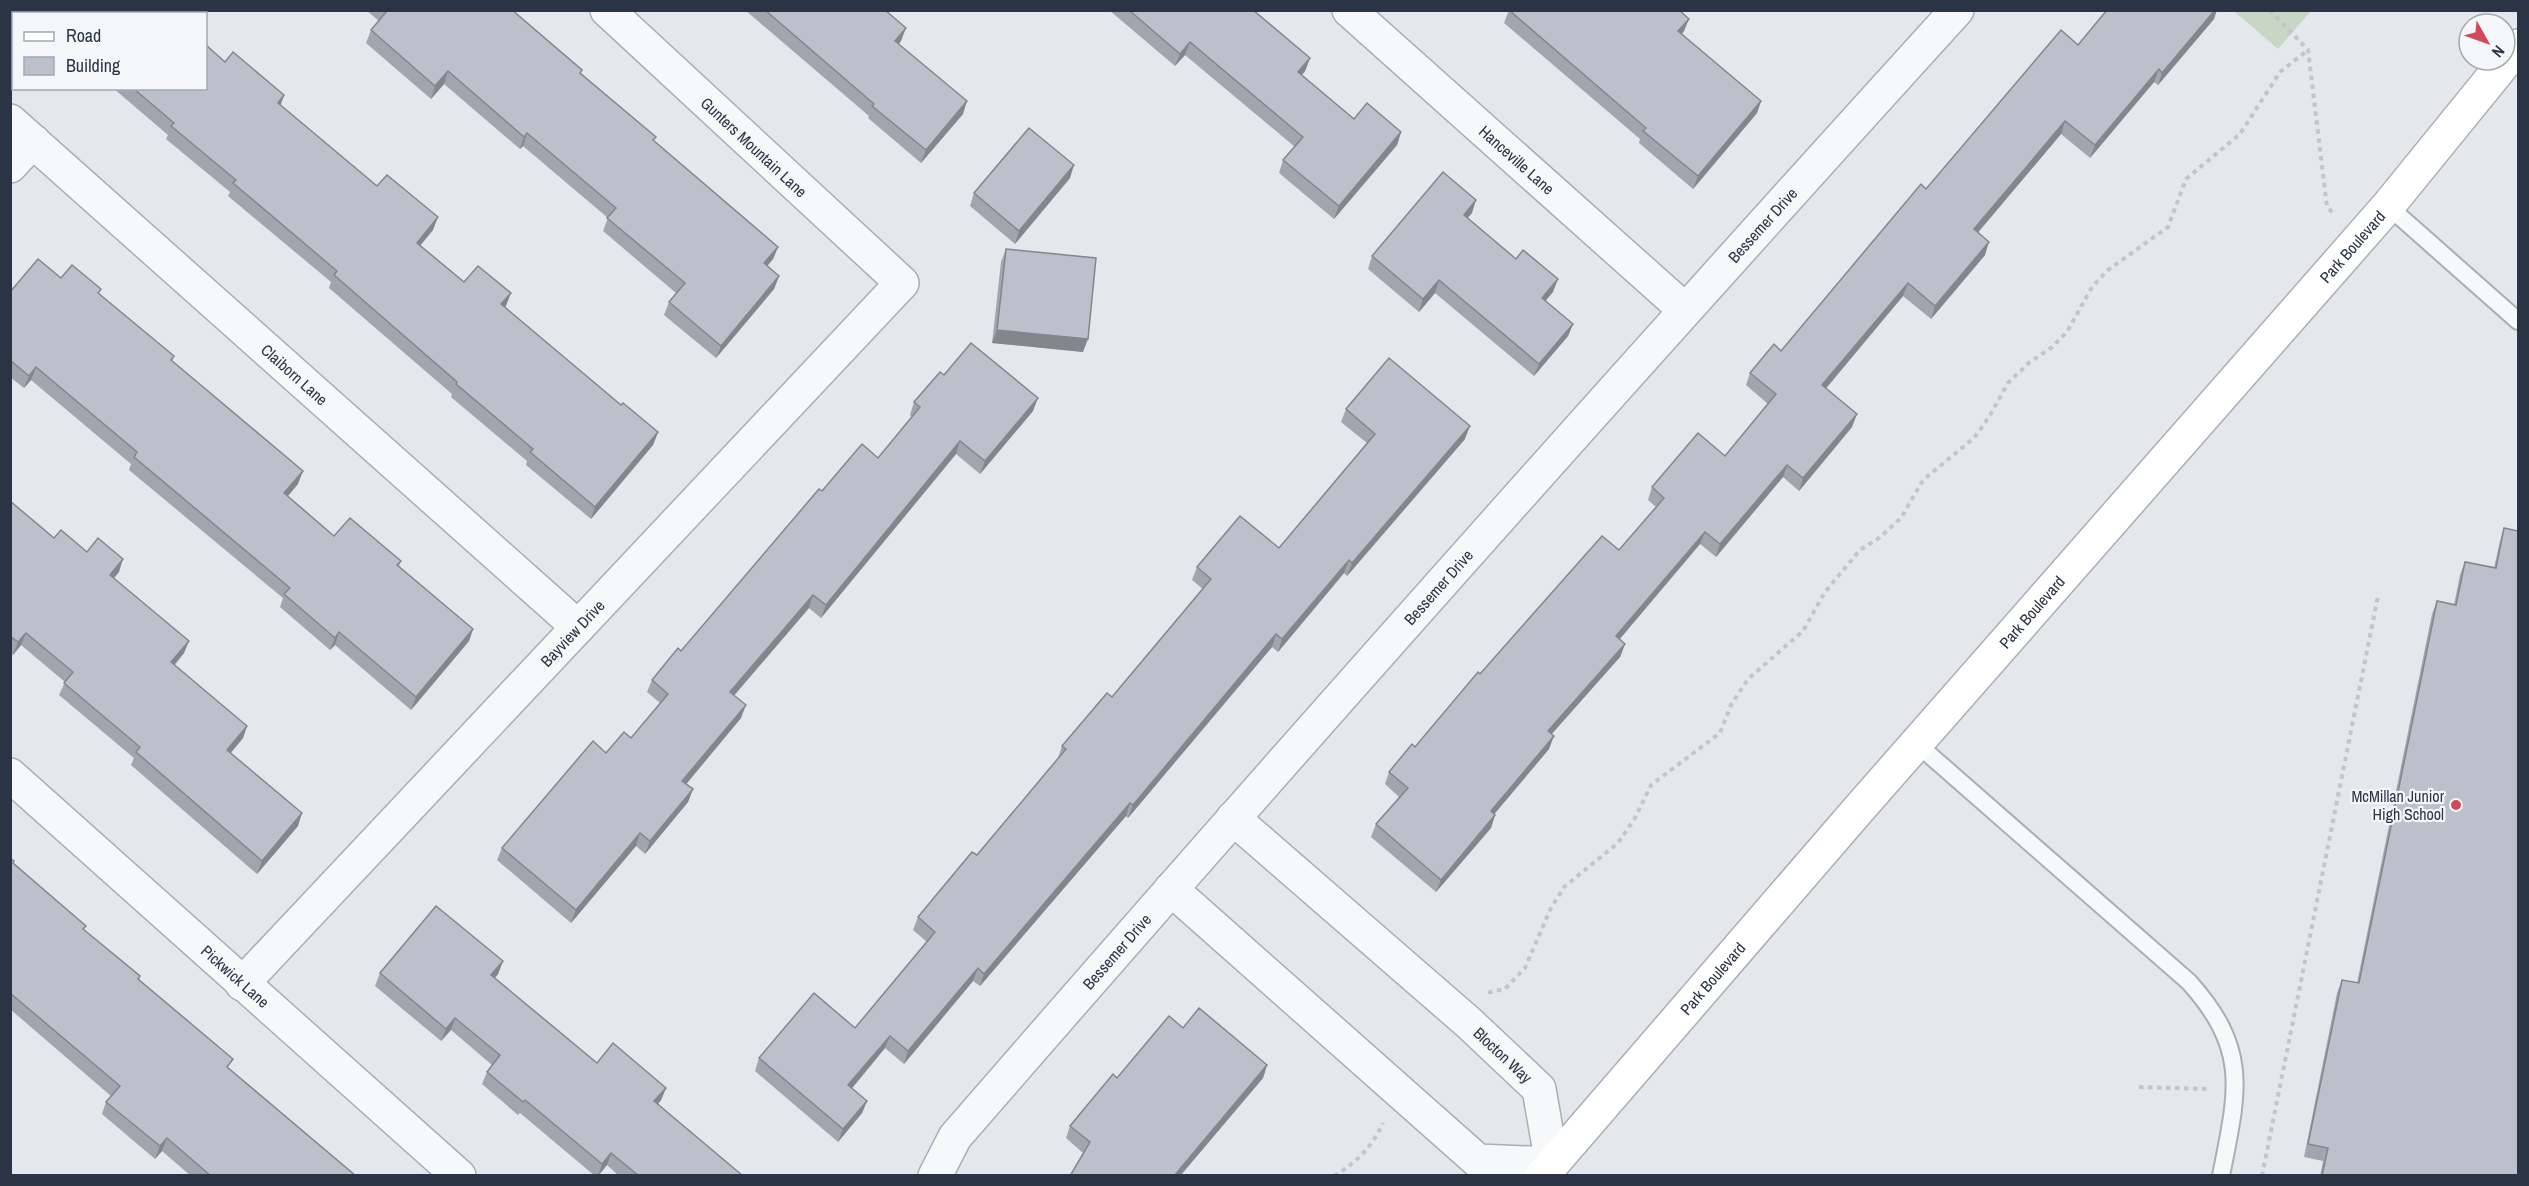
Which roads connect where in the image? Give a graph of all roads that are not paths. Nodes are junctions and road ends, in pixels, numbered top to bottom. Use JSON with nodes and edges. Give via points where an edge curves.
{"nodes":[{"id":1,"x":607,"y":10,"type":"edge"},
{"id":2,"x":1349,"y":10,"type":"edge"},
{"id":3,"x":1957,"y":10,"type":"edge"},
{"id":4,"x":2518,"y":46,"type":"edge"},
{"id":5,"x":22,"y":131,"type":"edge"},
{"id":6,"x":10,"y":166,"type":"edge"},
{"id":7,"x":2388,"y":206,"type":"junction"},
{"id":8,"x":902,"y":283,"type":"joint"},
{"id":9,"x":1685,"y":310,"type":"junction"},
{"id":10,"x":2518,"y":321,"type":"edge"},
{"id":11,"x":578,"y":627,"type":"junction"},
{"id":12,"x":1916,"y":744,"type":"junction"},
{"id":13,"x":10,"y":776,"type":"edge"},
{"id":14,"x":1233,"y":818,"type":"junction"},
{"id":15,"x":1170,"y":888,"type":"junction"},
{"id":16,"x":242,"y":984,"type":"junction"},
{"id":17,"x":1553,"y":1172,"type":"edge"},
{"id":18,"x":459,"y":1176,"type":"edge"},
{"id":19,"x":935,"y":1176,"type":"edge"},
{"id":20,"x":2221,"y":1176,"type":"edge"}],
"edges":[{"from":1,"to":8,"type":"street","name":"Gunters Mountain Lane"},
{"from":2,"to":9,"type":"street","name":"Hanceville Lane"},
{"from":3,"to":9,"type":"street","name":"Bessemer Drive"},
{"from":4,"to":7,"type":"main road","name":"Park Boulevard"},
{"from":5,"to":6,"type":"street"},
{"from":5,"to":11,"type":"street","name":"Claiborn Lane"},
{"from":7,"to":10,"type":"lane"},
{"from":7,"to":12,"type":"main road","name":"Park Boulevard"},
{"from":8,"to":11,"type":"street","name":"Bayview Drive"},
{"from":9,"to":14,"type":"street","name":"Bessemer Drive"},
{"from":11,"to":16,"type":"street","name":"Bayview Drive"},
{"from":12,"to":17,"type":"main road","name":"Park Boulevard"},
{"from":12,"to":20,"type":"lane","via":[[2189,982],[2207,1002],[2229,1043],[2235,1067],[2236,1090]]},
{"from":13,"to":16,"type":"street","name":"Pickwick Lane"},
{"from":14,"to":15,"type":"street","name":"Bessemer Drive"},
{"from":14,"to":17,"type":"street","name":"Blocton Way","via":[[1539,1089]]},
{"from":15,"to":17,"type":"street","via":[[1478,1161]]},
{"from":15,"to":19,"type":"street","name":"Bessemer Drive","via":[[955,1137]]},
{"from":16,"to":18,"type":"street","name":"Pickwick Lane"}]}
